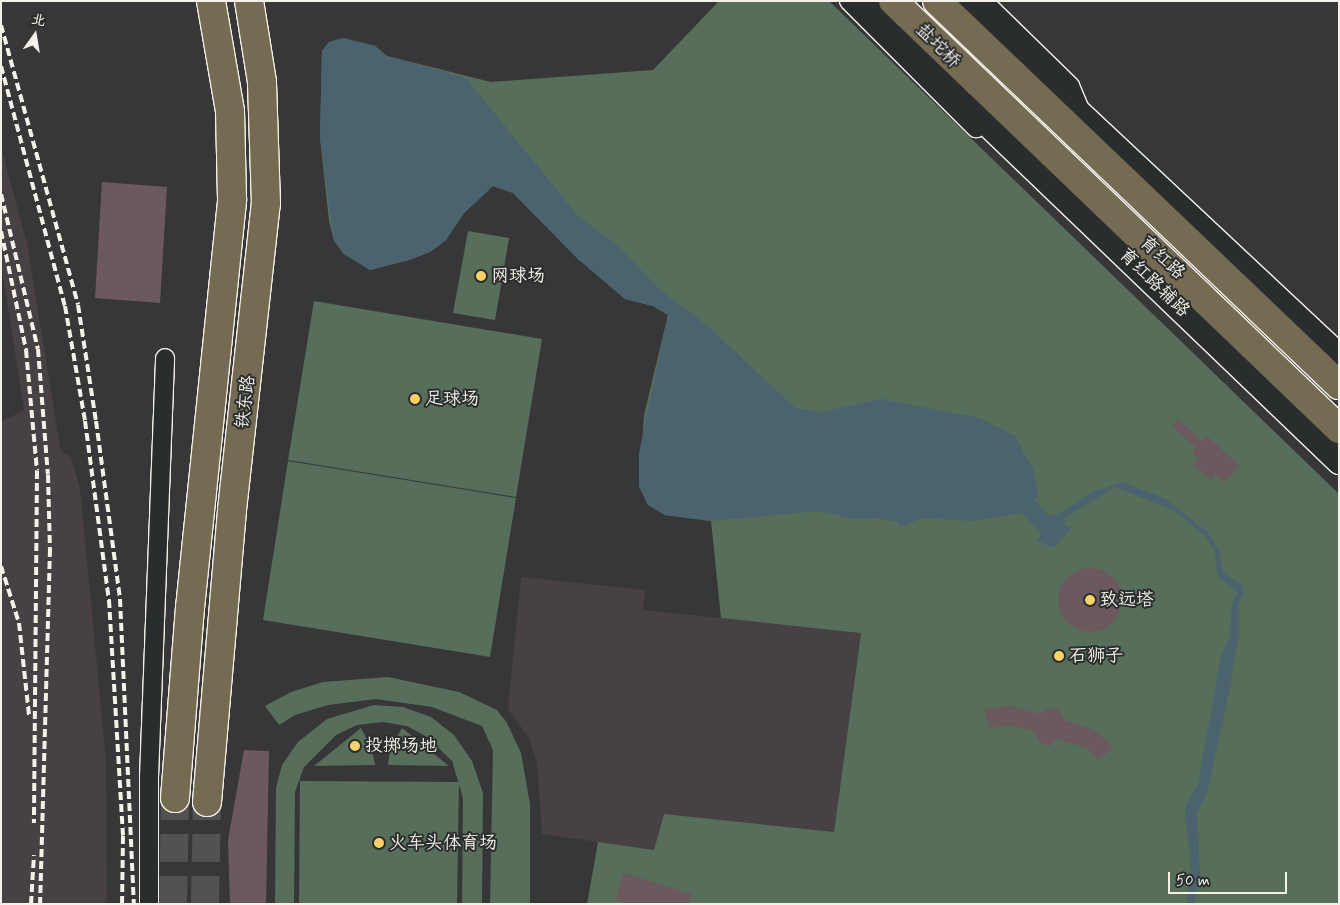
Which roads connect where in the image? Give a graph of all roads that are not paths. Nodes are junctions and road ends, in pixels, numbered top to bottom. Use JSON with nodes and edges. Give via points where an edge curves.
{"nodes":[{"id":1,"x":211,"y":1,"type":"edge"},
{"id":2,"x":249,"y":1,"type":"edge"},
{"id":3,"x":849,"y":1,"type":"edge"},
{"id":4,"x":868,"y":1,"type":"edge"},
{"id":5,"x":893,"y":1,"type":"edge"},
{"id":6,"x":937,"y":1,"type":"edge"},
{"id":7,"x":961,"y":1,"type":"edge"},
{"id":8,"x":983,"y":1,"type":"edge"},
{"id":9,"x":1011,"y":61,"type":"junction"},
{"id":10,"x":976,"y":98,"type":"junction"},
{"id":11,"x":1083,"y":116,"type":"junction"},
{"id":12,"x":1038,"y":172,"type":"junction"},
{"id":13,"x":1339,"y":356,"type":"edge"},
{"id":14,"x":164,"y":358,"type":"dead end"},
{"id":15,"x":1339,"y":385,"type":"edge"},
{"id":16,"x":1339,"y":429,"type":"edge"},
{"id":17,"x":1339,"y":461,"type":"edge"},
{"id":18,"x":175,"y":798,"type":"tunnel mouth"},
{"id":19,"x":207,"y":802,"type":"tunnel mouth"},
{"id":20,"x":149,"y":904,"type":"edge"}],
"edges":[{"from":1,"to":18,"type":"highway","name":"铁东路","via":[[226,68],[233,163]]},
{"from":2,"to":19,"type":"highway","name":"铁东路","via":[[262,82],[267,172],[246,403],[232,510]]},
{"from":3,"to":12,"type":"street","via":[[952,106],[1004,152]]},
{"from":4,"to":10,"type":"street","name":"育红路"},
{"from":5,"to":10,"type":"highway","name":"盐坨桥"},
{"from":6,"to":9,"type":"highway","name":"盐坨桥"},
{"from":7,"to":9,"type":"street","name":"育红路"},
{"from":8,"to":11,"type":"street","via":[[1070,86]]},
{"from":9,"to":11,"type":"main road"},
{"from":9,"to":15,"type":"highway","name":"育红路"},
{"from":10,"to":12,"type":"main road","name":"育红路辅路"},
{"from":10,"to":16,"type":"highway","name":"育红路"},
{"from":11,"to":13,"type":"main road"},
{"from":12,"to":17,"type":"main road","name":"育红路辅路"},
{"from":14,"to":20,"type":"street","via":[[149,777]]}]}
